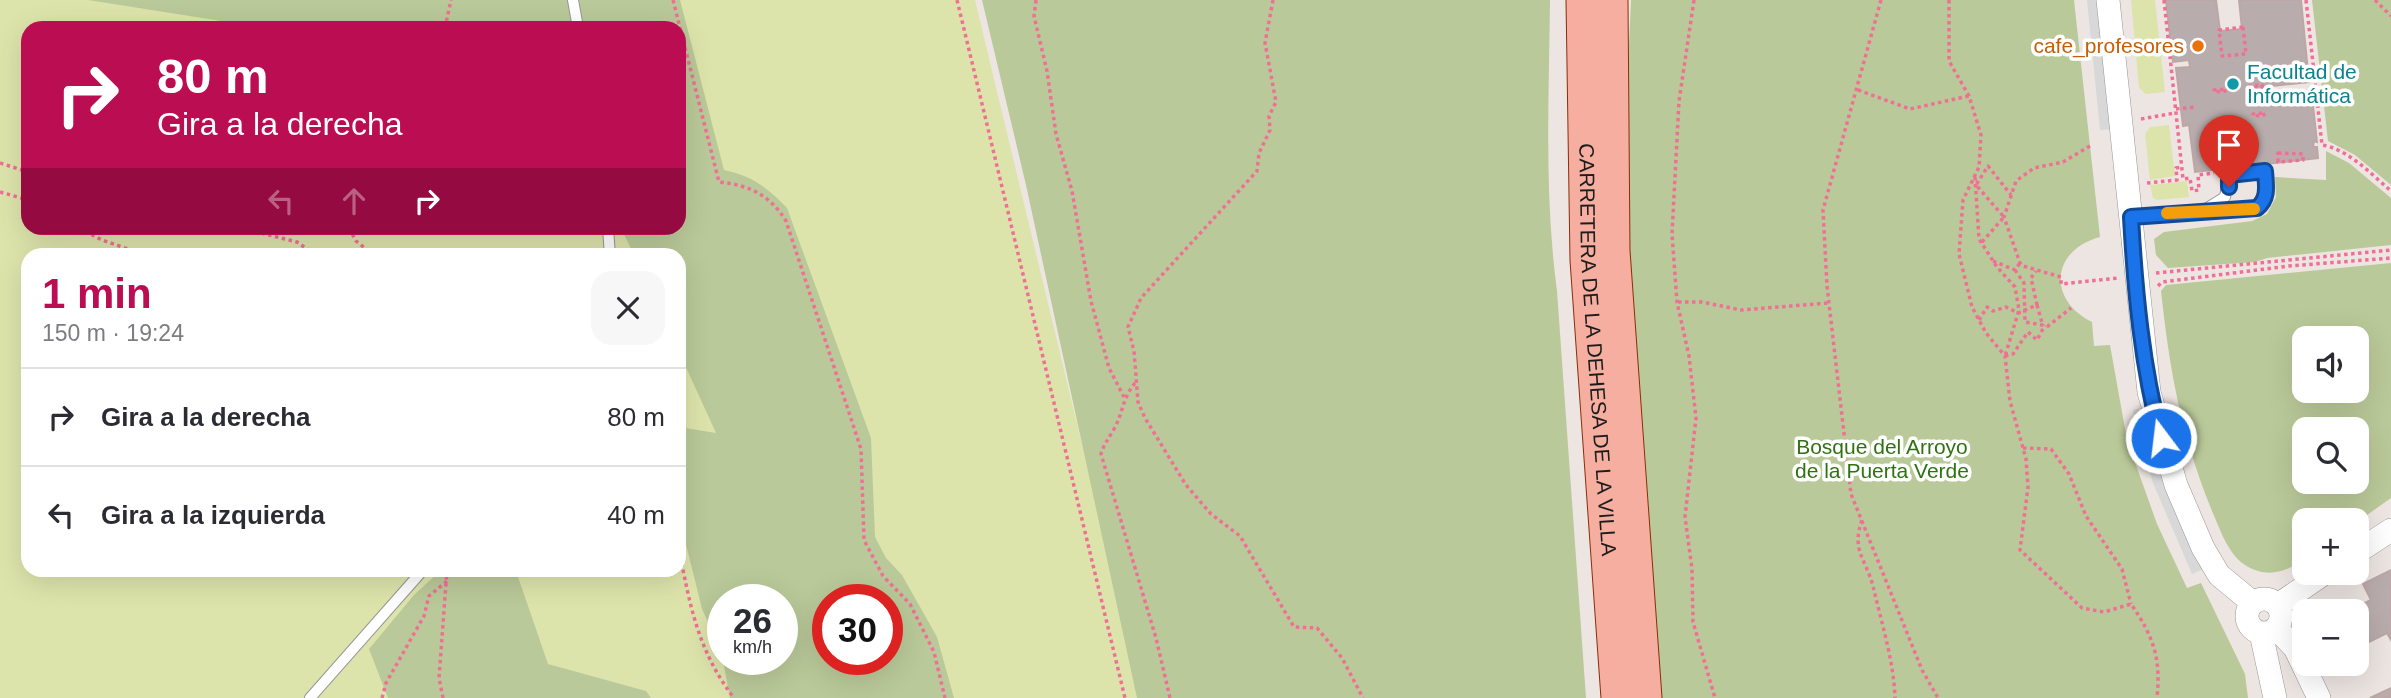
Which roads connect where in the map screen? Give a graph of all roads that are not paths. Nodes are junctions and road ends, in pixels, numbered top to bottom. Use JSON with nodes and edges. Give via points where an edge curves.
{"nodes":[{"id":1,"x":573,"y":0,"type":"edge"},
{"id":2,"x":1584,"y":0,"type":"edge"},
{"id":3,"x":1610,"y":0,"type":"edge"},
{"id":4,"x":2108,"y":0,"type":"edge"},
{"id":5,"x":577,"y":21,"type":"edge"},
{"id":6,"x":2204,"y":210,"type":"junction"},
{"id":7,"x":2131,"y":217,"type":"junction"},
{"id":8,"x":2391,"y":530,"type":"edge"},
{"id":9,"x":2369,"y":544,"type":"edge"},
{"id":10,"x":418,"y":577,"type":"edge"},
{"id":11,"x":2307,"y":585,"type":"edge"},
{"id":12,"x":2253,"y":603,"type":"junction"},
{"id":13,"x":2278,"y":605,"type":"junction"},
{"id":14,"x":2269,"y":631,"type":"junction"},
{"id":15,"x":310,"y":698,"type":"edge"},
{"id":16,"x":1619,"y":698,"type":"edge"},
{"id":17,"x":1644,"y":698,"type":"edge"},
{"id":18,"x":2275,"y":698,"type":"edge"},
{"id":19,"x":2319,"y":698,"type":"edge"}],
"edges":[{"from":1,"to":5,"type":"lane"},
{"from":2,"to":16,"type":"main road","name":"CARRETERA DE LA DEHESA DE LA VILLA","via":[[1588,260]]},
{"from":3,"to":17,"type":"main road","name":"CARRETERA DE LA DEHESA DE LA VILLA","via":[[1612,251]]},
{"from":4,"to":7,"type":"street"},
{"from":6,"to":6,"type":"lane","via":[[2225,197],[2229,175],[2265,171],[2263,202],[2248,211]]},
{"from":6,"to":7,"type":"lane"},
{"from":7,"to":12,"type":"street","via":[[2149,392],[2176,485],[2219,575]]},
{"from":8,"to":9,"type":"street"},
{"from":10,"to":15,"type":"lane"},
{"from":11,"to":13,"type":"street"},
{"from":12,"to":13,"type":"street","via":[[2262,598]]},
{"from":12,"to":14,"type":"street","via":[[2247,620]]},
{"from":13,"to":14,"type":"street","via":[[2282,617]]},
{"from":14,"to":18,"type":"street"},
{"from":14,"to":19,"type":"street","via":[[2295,648]]}]}
